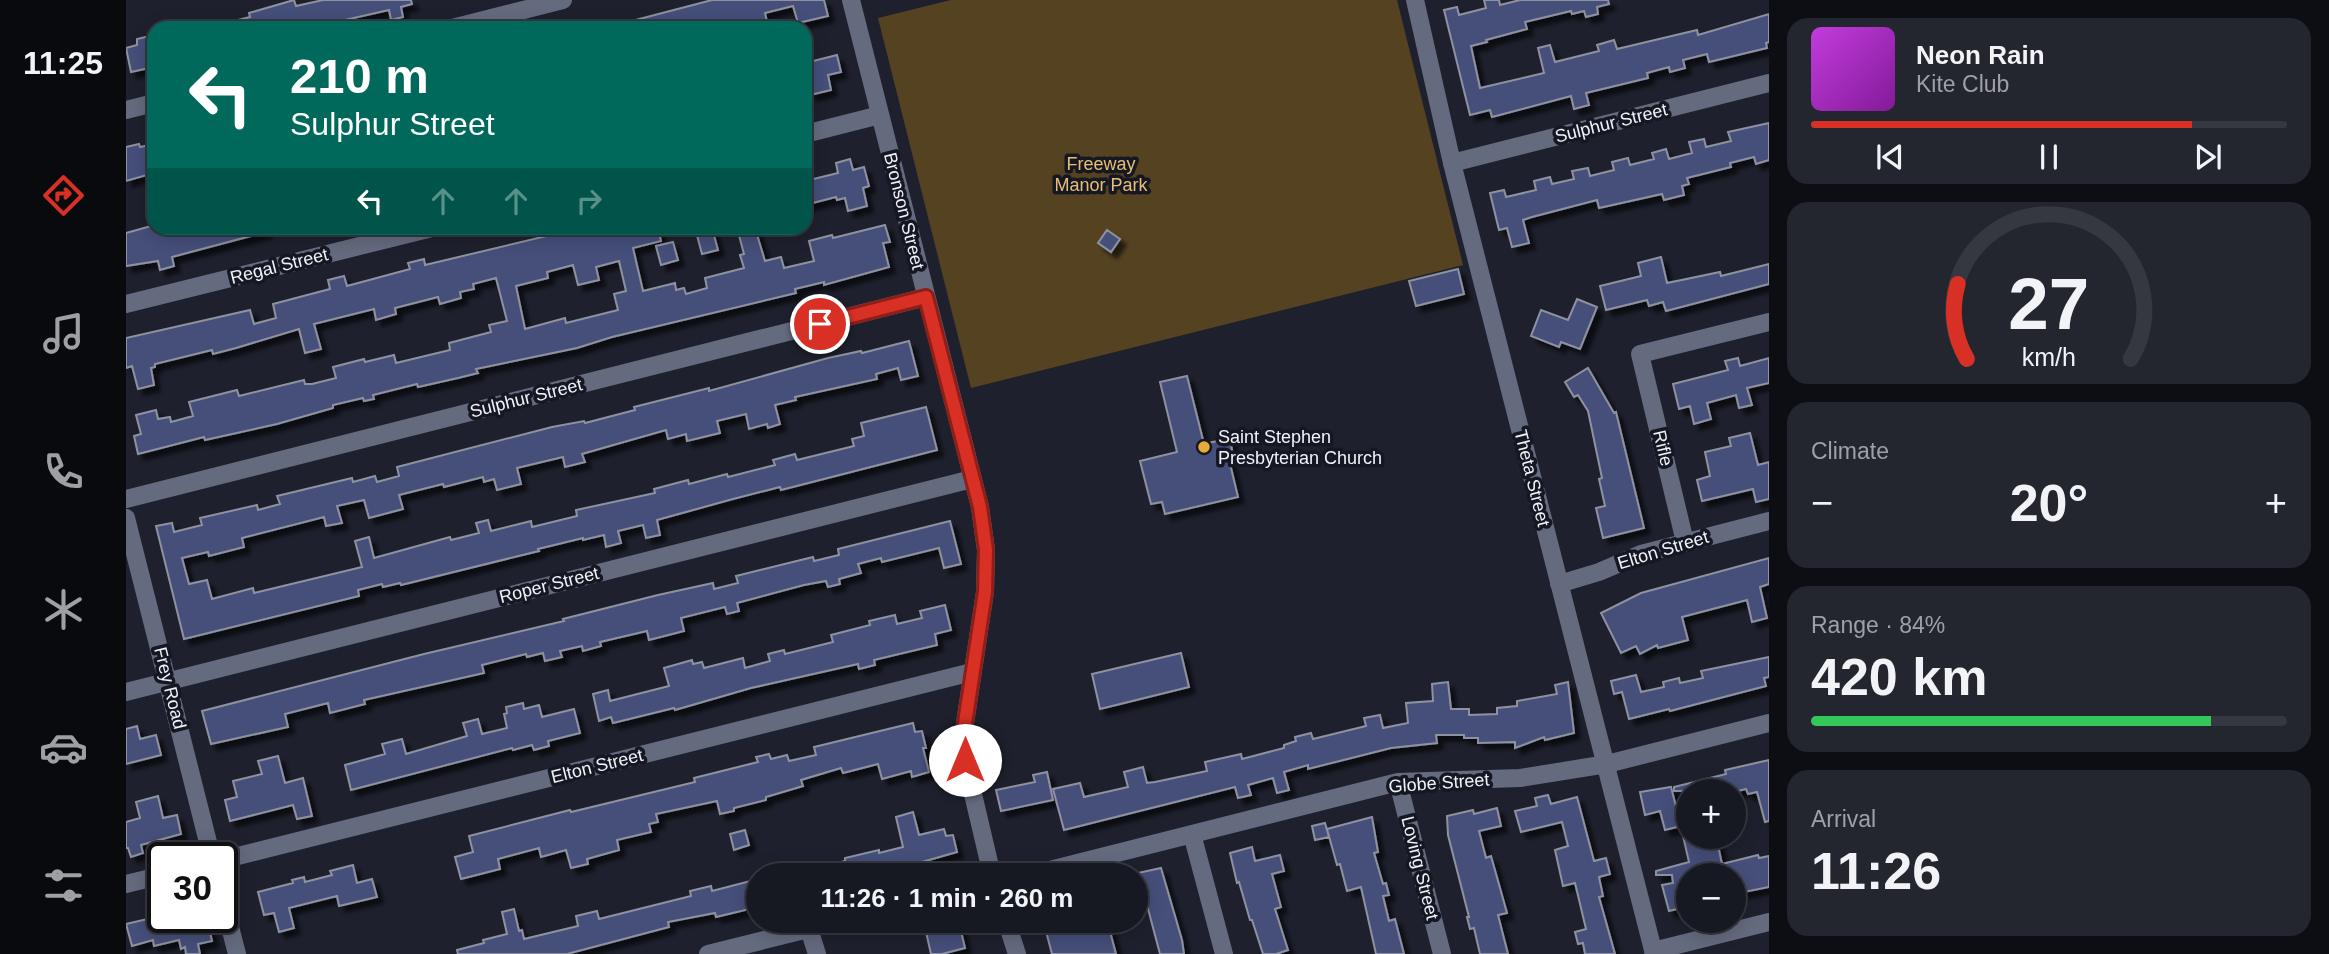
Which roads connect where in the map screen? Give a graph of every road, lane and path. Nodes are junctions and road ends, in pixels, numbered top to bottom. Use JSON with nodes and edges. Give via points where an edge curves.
{"nodes":[{"id":1,"x":564,"y":0,"type":"edge"},
{"id":2,"x":851,"y":0,"type":"edge"},
{"id":3,"x":1415,"y":0,"type":"edge"},
{"id":4,"x":480,"y":21,"type":"edge"},
{"id":5,"x":1769,"y":83,"type":"edge"},
{"id":6,"x":147,"y":105,"type":"edge"},
{"id":7,"x":126,"y":110,"type":"edge"},
{"id":8,"x":880,"y":115,"type":"junction"},
{"id":9,"x":812,"y":132,"type":"edge"},
{"id":10,"x":1452,"y":163,"type":"junction"},
{"id":11,"x":404,"y":235,"type":"edge"},
{"id":12,"x":926,"y":297,"type":"junction"},
{"id":13,"x":126,"y":304,"type":"edge"},
{"id":14,"x":1769,"y":322,"type":"edge"},
{"id":15,"x":972,"y":479,"type":"junction"},
{"id":16,"x":126,"y":499,"type":"edge"},
{"id":17,"x":126,"y":518,"type":"edge"},
{"id":18,"x":1769,"y":521,"type":"edge"},
{"id":19,"x":1685,"y":542,"type":"junction"},
{"id":20,"x":1559,"y":584,"type":"junction"},
{"id":21,"x":972,"y":672,"type":"junction"},
{"id":22,"x":169,"y":681,"type":"junction"},
{"id":23,"x":126,"y":692,"type":"edge"},
{"id":24,"x":1769,"y":723,"type":"edge"},
{"id":25,"x":1606,"y":764,"type":"junction"},
{"id":26,"x":1398,"y":782,"type":"junction"},
{"id":27,"x":1192,"y":834,"type":"junction"},
{"id":28,"x":208,"y":842,"type":"edge"},
{"id":29,"x":238,"y":856,"type":"edge"},
{"id":30,"x":989,"y":863,"type":"edge"},
{"id":31,"x":1077,"y":863,"type":"edge"},
{"id":32,"x":147,"y":879,"type":"edge"},
{"id":33,"x":126,"y":884,"type":"edge"},
{"id":34,"x":1769,"y":922,"type":"edge"},
{"id":35,"x":232,"y":933,"type":"edge"},
{"id":36,"x":793,"y":933,"type":"edge"},
{"id":37,"x":810,"y":933,"type":"edge"},
{"id":38,"x":1010,"y":933,"type":"edge"},
{"id":39,"x":1654,"y":953,"type":"edge"},
{"id":40,"x":237,"y":954,"type":"edge"},
{"id":41,"x":708,"y":954,"type":"edge"},
{"id":42,"x":817,"y":954,"type":"edge"},
{"id":43,"x":1017,"y":954,"type":"edge"},
{"id":44,"x":1224,"y":954,"type":"edge"},
{"id":45,"x":1442,"y":954,"type":"edge"}],
"edges":[{"from":1,"to":4,"type":"street"},
{"from":2,"to":8,"type":"street","name":"Bronson Street"},
{"from":3,"to":10,"type":"street","name":"Theta Street"},
{"from":5,"to":10,"type":"street","name":"Sulphur Street"},
{"from":6,"to":7,"type":"street"},
{"from":8,"to":9,"type":"street"},
{"from":8,"to":12,"type":"street","name":"Bronson Street"},
{"from":10,"to":20,"type":"street","name":"Theta Street"},
{"from":11,"to":13,"type":"street","name":"Regal Street"},
{"from":12,"to":15,"type":"street","name":"Bronson Street"},
{"from":12,"to":16,"type":"street","name":"Sulphur Street"},
{"from":14,"to":19,"type":"street","name":"Rifle","via":[[1640,354]]},
{"from":15,"to":21,"type":"street","name":"Bronson Street","via":[[986,550],[985,592]]},
{"from":15,"to":22,"type":"street","name":"Roper Street"},
{"from":17,"to":22,"type":"street","name":"Frey Road"},
{"from":18,"to":19,"type":"street","name":"Elton Street"},
{"from":19,"to":20,"type":"street","name":"Elton Street"},
{"from":20,"to":25,"type":"street","name":"Theta Street"},
{"from":21,"to":29,"type":"street","name":"Elton Street"},
{"from":21,"to":30,"type":"street","name":"Bronson Street","via":[[965,760]]},
{"from":22,"to":23,"type":"street","name":"Roper Street"},
{"from":22,"to":28,"type":"street","name":"Frey Road"},
{"from":24,"to":25,"type":"street","name":"Globe Street"},
{"from":25,"to":26,"type":"street","name":"Globe Street","via":[[1520,778]]},
{"from":25,"to":39,"type":"street","name":"Theta Street"},
{"from":26,"to":27,"type":"street","name":"Globe Street"},
{"from":26,"to":45,"type":"street","name":"Loving Street"},
{"from":27,"to":31,"type":"street","name":"Globe Street"},
{"from":27,"to":44,"type":"street"},
{"from":32,"to":33,"type":"street"},
{"from":34,"to":39,"type":"street"},
{"from":35,"to":40,"type":"street"},
{"from":36,"to":41,"type":"street"},
{"from":37,"to":42,"type":"street"},
{"from":38,"to":43,"type":"street"}]}
